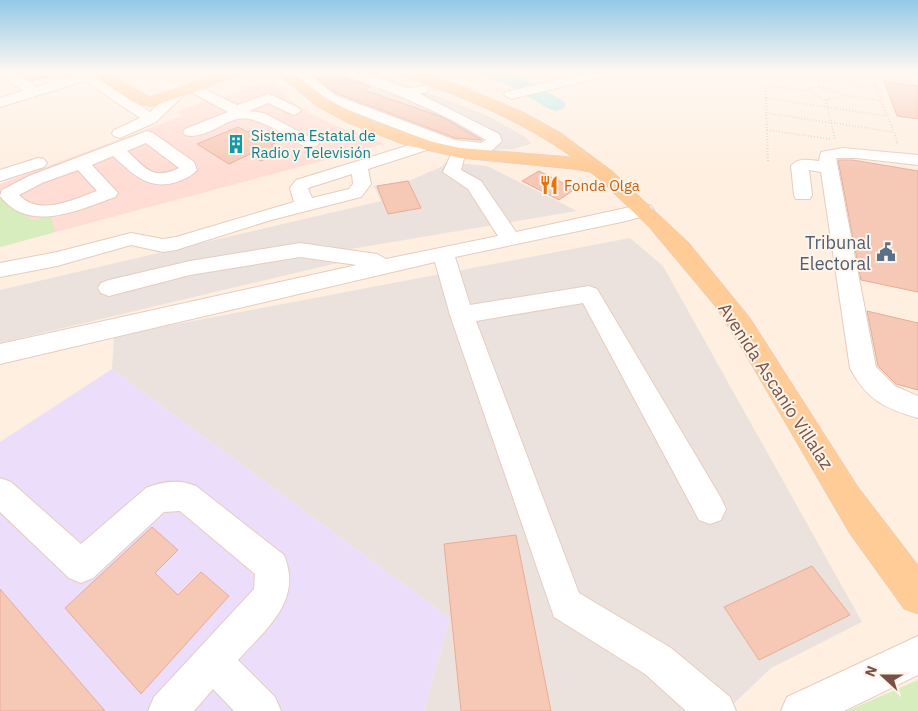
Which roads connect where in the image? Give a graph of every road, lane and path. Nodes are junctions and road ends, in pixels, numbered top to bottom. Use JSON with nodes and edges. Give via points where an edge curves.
{"nodes":[{"id":1,"x":124,"y":104,"type":"edge"},
{"id":2,"x":168,"y":104,"type":"edge"},
{"id":3,"x":224,"y":104,"type":"edge"},
{"id":4,"x":257,"y":104,"type":"edge"},
{"id":5,"x":280,"y":104,"type":"edge"},
{"id":6,"x":324,"y":104,"type":"edge"},
{"id":7,"x":346,"y":104,"type":"edge"},
{"id":8,"x":431,"y":104,"type":"edge"},
{"id":9,"x":491,"y":104,"type":"edge"},
{"id":10,"x":512,"y":104,"type":"edge"},
{"id":11,"x":766,"y":104,"type":"edge"},
{"id":12,"x":804,"y":104,"type":"edge"},
{"id":13,"x":827,"y":104,"type":"edge"},
{"id":14,"x":883,"y":104,"type":"edge"},
{"id":15,"x":828,"y":108,"type":"junction"},
{"id":16,"x":294,"y":111,"type":"dead end"},
{"id":17,"x":202,"y":112,"type":"dead end"},
{"id":18,"x":241,"y":113,"type":"junction"},
{"id":19,"x":766,"y":113,"type":"junction"},
{"id":20,"x":888,"y":116,"type":"junction"},
{"id":21,"x":218,"y":122,"type":"junction"},
{"id":22,"x":831,"y":122,"type":"junction"},
{"id":23,"x":147,"y":126,"type":"junction"},
{"id":24,"x":767,"y":130,"type":"junction"},
{"id":25,"x":191,"y":132,"type":"dead end"},
{"id":26,"x":894,"y":132,"type":"junction"},
{"id":27,"x":555,"y":137,"type":"junction"},
{"id":28,"x":835,"y":140,"type":"junction"},
{"id":29,"x":844,"y":141,"type":"dead end"},
{"id":30,"x":311,"y":144,"type":"dead end"},
{"id":31,"x":427,"y":145,"type":"junction"},
{"id":32,"x":892,"y":145,"type":"dead end"},
{"id":33,"x":116,"y":150,"type":"junction"},
{"id":34,"x":460,"y":153,"type":"junction"},
{"id":35,"x":528,"y":158,"type":"junction"},
{"id":36,"x":918,"y":160,"type":"edge"},
{"id":37,"x":768,"y":161,"type":"dead end"},
{"id":38,"x":81,"y":163,"type":"junction"},
{"id":39,"x":829,"y":168,"type":"junction"},
{"id":40,"x":597,"y":170,"type":"junction"},
{"id":41,"x":54,"y":173,"type":"junction"},
{"id":42,"x":0,"y":176,"type":"edge"},
{"id":43,"x":803,"y":195,"type":"dead end"},
{"id":44,"x":80,"y":203,"type":"junction"},
{"id":45,"x":644,"y":210,"type":"junction"},
{"id":46,"x":510,"y":239,"type":"junction"},
{"id":47,"x":443,"y":253,"type":"junction"},
{"id":48,"x":398,"y":263,"type":"junction"},
{"id":49,"x":0,"y":270,"type":"edge"},
{"id":50,"x":109,"y":288,"type":"dead end"},
{"id":51,"x":462,"y":315,"type":"junction"},
{"id":52,"x":0,"y":354,"type":"edge"},
{"id":53,"x":918,"y":407,"type":"edge"},
{"id":54,"x":0,"y":492,"type":"edge"},
{"id":55,"x":710,"y":509,"type":"dead end"},
{"id":56,"x":918,"y":594,"type":"edge"},
{"id":57,"x":918,"y":656,"type":"edge"},
{"id":58,"x":212,"y":661,"type":"junction"},
{"id":59,"x":168,"y":711,"type":"edge"},
{"id":60,"x":261,"y":711,"type":"edge"},
{"id":61,"x":716,"y":711,"type":"edge"},
{"id":62,"x":801,"y":711,"type":"edge"}],
"edges":[{"from":1,"to":23,"type":"street"},
{"from":2,"to":23,"type":"street"},
{"from":3,"to":18,"type":"street"},
{"from":4,"to":18,"type":"street"},
{"from":5,"to":16,"type":"street"},
{"from":6,"to":31,"type":"main road","name":"Avenida Ascanio Villalaz"},
{"from":7,"to":8,"type":"street","via":[[452,145],[486,148],[494,141],[493,137]]},
{"from":9,"to":27,"type":"main road","name":"Avenida Ascanio Villalaz"},
{"from":10,"to":27,"type":"main road","via":[[544,123]]},
{"from":11,"to":19,"type":"path"},
{"from":12,"to":15,"type":"path"},
{"from":13,"to":15,"type":"path"},
{"from":14,"to":20,"type":"path"},
{"from":15,"to":20,"type":"path"},
{"from":15,"to":22,"type":"path"},
{"from":17,"to":21,"type":"street"},
{"from":18,"to":21,"type":"street"},
{"from":18,"to":30,"type":"street","via":[[247,121],[264,131],[285,130]]},
{"from":19,"to":22,"type":"path"},
{"from":19,"to":24,"type":"path"},
{"from":20,"to":26,"type":"path"},
{"from":21,"to":25,"type":"street"},
{"from":22,"to":26,"type":"path"},
{"from":22,"to":28,"type":"path"},
{"from":23,"to":33,"type":"street"},
{"from":23,"to":33,"type":"street","via":[[188,166],[188,170],[175,178],[160,182],[151,180]]},
{"from":23,"to":42,"type":"street"},
{"from":24,"to":28,"type":"path"},
{"from":24,"to":37,"type":"path"},
{"from":26,"to":32,"type":"path","via":[[898,143]]},
{"from":27,"to":35,"type":"main road","via":[[553,149]]},
{"from":27,"to":40,"type":"main road","name":"Avenida Ascanio Villalaz"},
{"from":28,"to":29,"type":"path"},
{"from":31,"to":34,"type":"main road","name":"Avenida Ascanio Villalaz"},
{"from":31,"to":49,"type":"street","via":[[358,166],[364,182],[355,193],[166,245],[157,245],[143,238],[131,239]]},
{"from":33,"to":38,"type":"street"},
{"from":34,"to":35,"type":"main road","name":"Avenida Ascanio Villalaz"},
{"from":34,"to":46,"type":"street","via":[[452,172],[475,185]]},
{"from":35,"to":40,"type":"main road","name":"Avenida Ascanio Villalaz","via":[[560,161]]},
{"from":36,"to":39,"type":"street","via":[[842,152],[827,156]]},
{"from":38,"to":41,"type":"street"},
{"from":38,"to":44,"type":"street","via":[[109,193]]},
{"from":39,"to":43,"type":"street","via":[[800,166]]},
{"from":39,"to":53,"type":"street","via":[[863,368],[869,381],[880,391]]},
{"from":40,"to":45,"type":"main road","name":"Avenida Ascanio Villalaz"},
{"from":41,"to":44,"type":"street"},
{"from":41,"to":44,"type":"street","via":[[8,194],[21,207],[40,211]]},
{"from":45,"to":46,"type":"street"},
{"from":45,"to":56,"type":"main road","name":"Avenida Ascanio Villalaz","via":[[691,261],[740,324],[863,523]]},
{"from":46,"to":47,"type":"street"},
{"from":47,"to":48,"type":"street"},
{"from":47,"to":51,"type":"street"},
{"from":48,"to":50,"type":"street","via":[[300,250],[190,268]]},
{"from":48,"to":52,"type":"street"},
{"from":51,"to":55,"type":"street","via":[[589,294]]},
{"from":51,"to":61,"type":"street","via":[[566,605],[658,662]]},
{"from":54,"to":58,"type":"street","via":[[81,566],[158,498],[185,496],[272,566],[271,596]]},
{"from":57,"to":62,"type":"street"},
{"from":58,"to":59,"type":"street"},
{"from":58,"to":60,"type":"street"}]}
